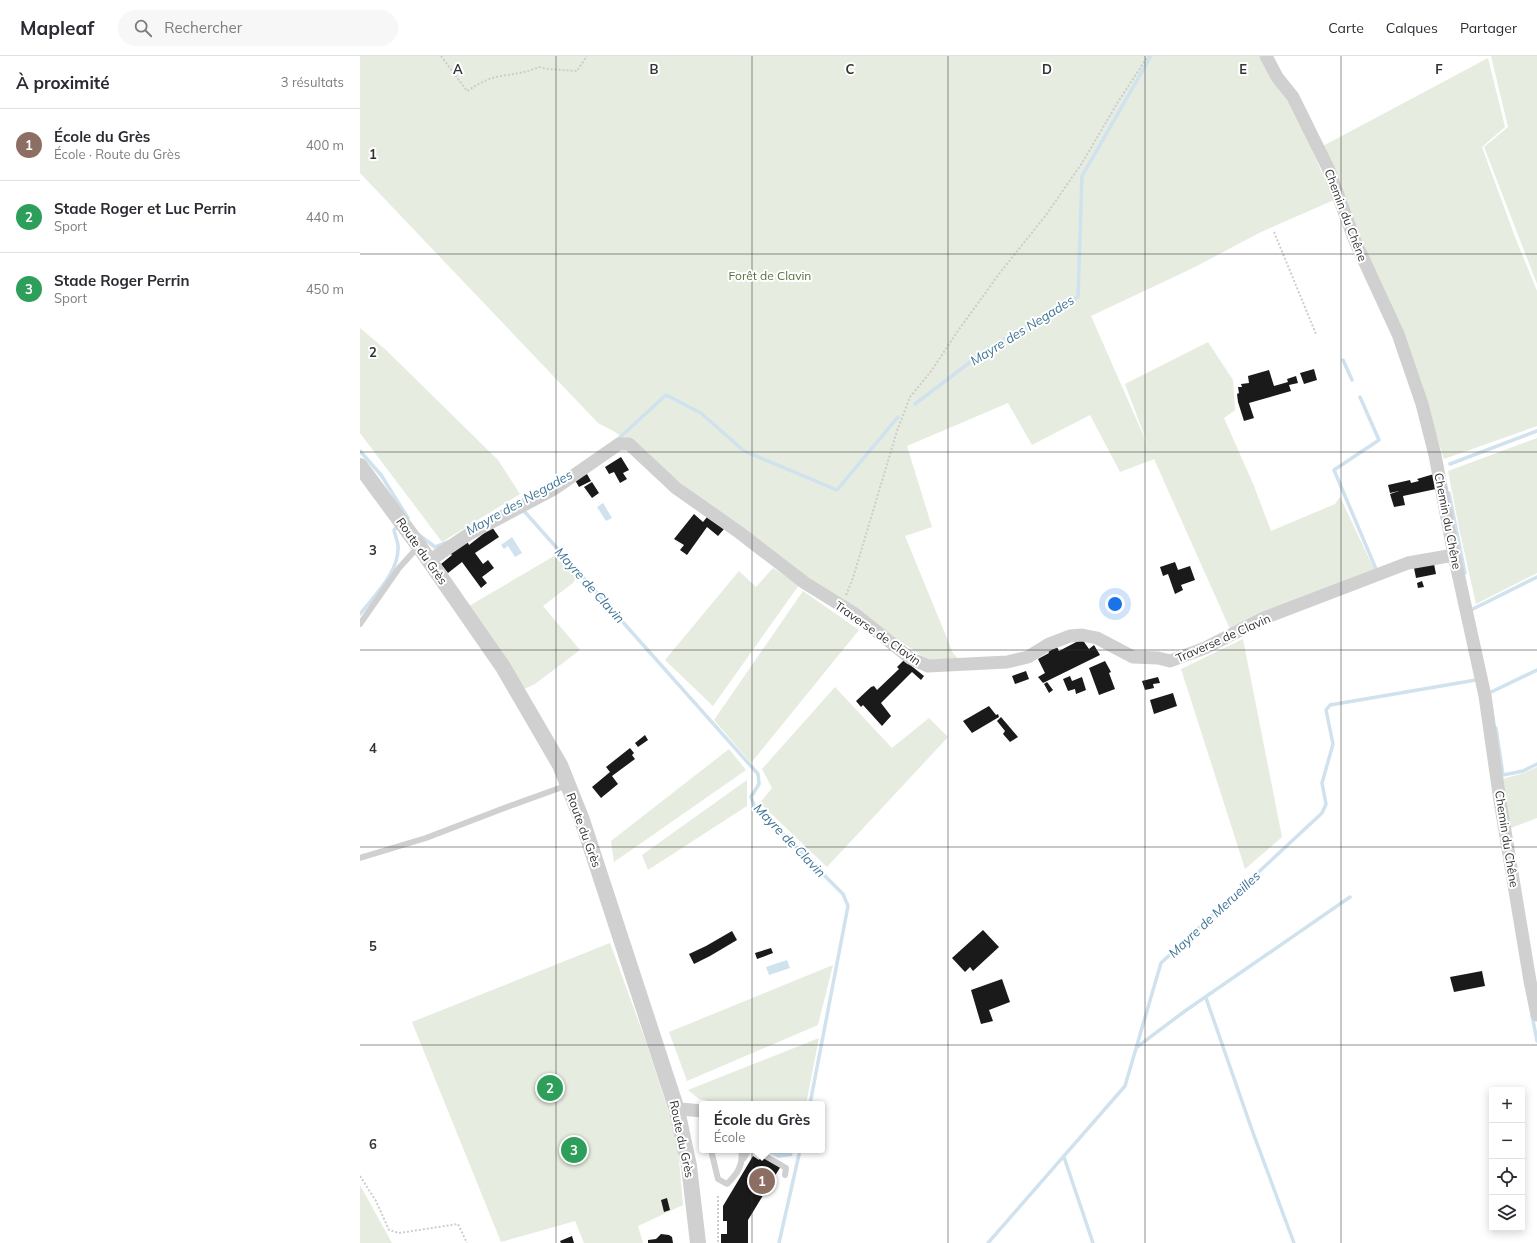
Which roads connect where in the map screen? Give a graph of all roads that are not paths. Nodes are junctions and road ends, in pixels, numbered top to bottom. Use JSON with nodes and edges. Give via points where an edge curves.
{"nodes":[{"id":1,"x":1266,"y":56,"type":"edge"},
{"id":2,"x":360,"y":466,"type":"edge"},
{"id":3,"x":419,"y":546,"type":"junction"},
{"id":4,"x":1454,"y":555,"type":"junction"},
{"id":5,"x":429,"y":560,"type":"junction"},
{"id":6,"x":360,"y":624,"type":"edge"},
{"id":7,"x":568,"y":786,"type":"junction"},
{"id":8,"x":360,"y":858,"type":"edge"},
{"id":9,"x":1537,"y":1015,"type":"edge"},
{"id":10,"x":677,"y":1110,"type":"junction"},
{"id":11,"x":699,"y":1111,"type":"edge"},
{"id":12,"x":712,"y":1153,"type":"edge"},
{"id":13,"x":742,"y":1153,"type":"edge"},
{"id":14,"x":746,"y":1153,"type":"edge"},
{"id":15,"x":760,"y":1153,"type":"edge"},
{"id":16,"x":743,"y":1159,"type":"junction"},
{"id":17,"x":785,"y":1175,"type":"dead end"},
{"id":18,"x":698,"y":1243,"type":"edge"}],
"edges":[{"from":1,"to":4,"type":"street","name":"Chemin du Chêne","via":[[1277,77],[1293,97],[1328,168],[1355,241],[1398,334],[1422,404],[1435,454]]},
{"from":2,"to":3,"type":"street","name":"Route du Grès"},
{"from":3,"to":5,"type":"street","name":"Route du Grès"},
{"from":3,"to":6,"type":"lane","via":[[399,568]]},
{"from":4,"to":5,"type":"street","name":"Traverse de Clavin","via":[[1408,563],[1264,618],[1205,648],[1170,662],[1158,658],[1133,657],[1097,638],[1082,635],[1070,636],[1049,644],[1028,657],[1007,662],[928,666],[910,658],[855,614],[805,583],[676,488],[629,444],[619,444],[554,489],[469,534]]},
{"from":4,"to":9,"type":"street","name":"Chemin du Chêne","via":[[1485,696],[1500,801]]},
{"from":5,"to":7,"type":"street","name":"Route du Grès","via":[[503,667],[560,765]]},
{"from":7,"to":8,"type":"lane","via":[[426,838]]},
{"from":7,"to":10,"type":"street","name":"Route du Grès","via":[[596,860]]},
{"from":10,"to":11,"type":"street"},
{"from":10,"to":18,"type":"street","name":"Route du Grès","via":[[689,1166]]},
{"from":12,"to":16,"type":"lane","via":[[718,1179],[727,1184],[736,1175]]},
{"from":13,"to":16,"type":"lane"},
{"from":14,"to":16,"type":"lane"},
{"from":15,"to":17,"type":"lane","via":[[786,1168]]}]}
